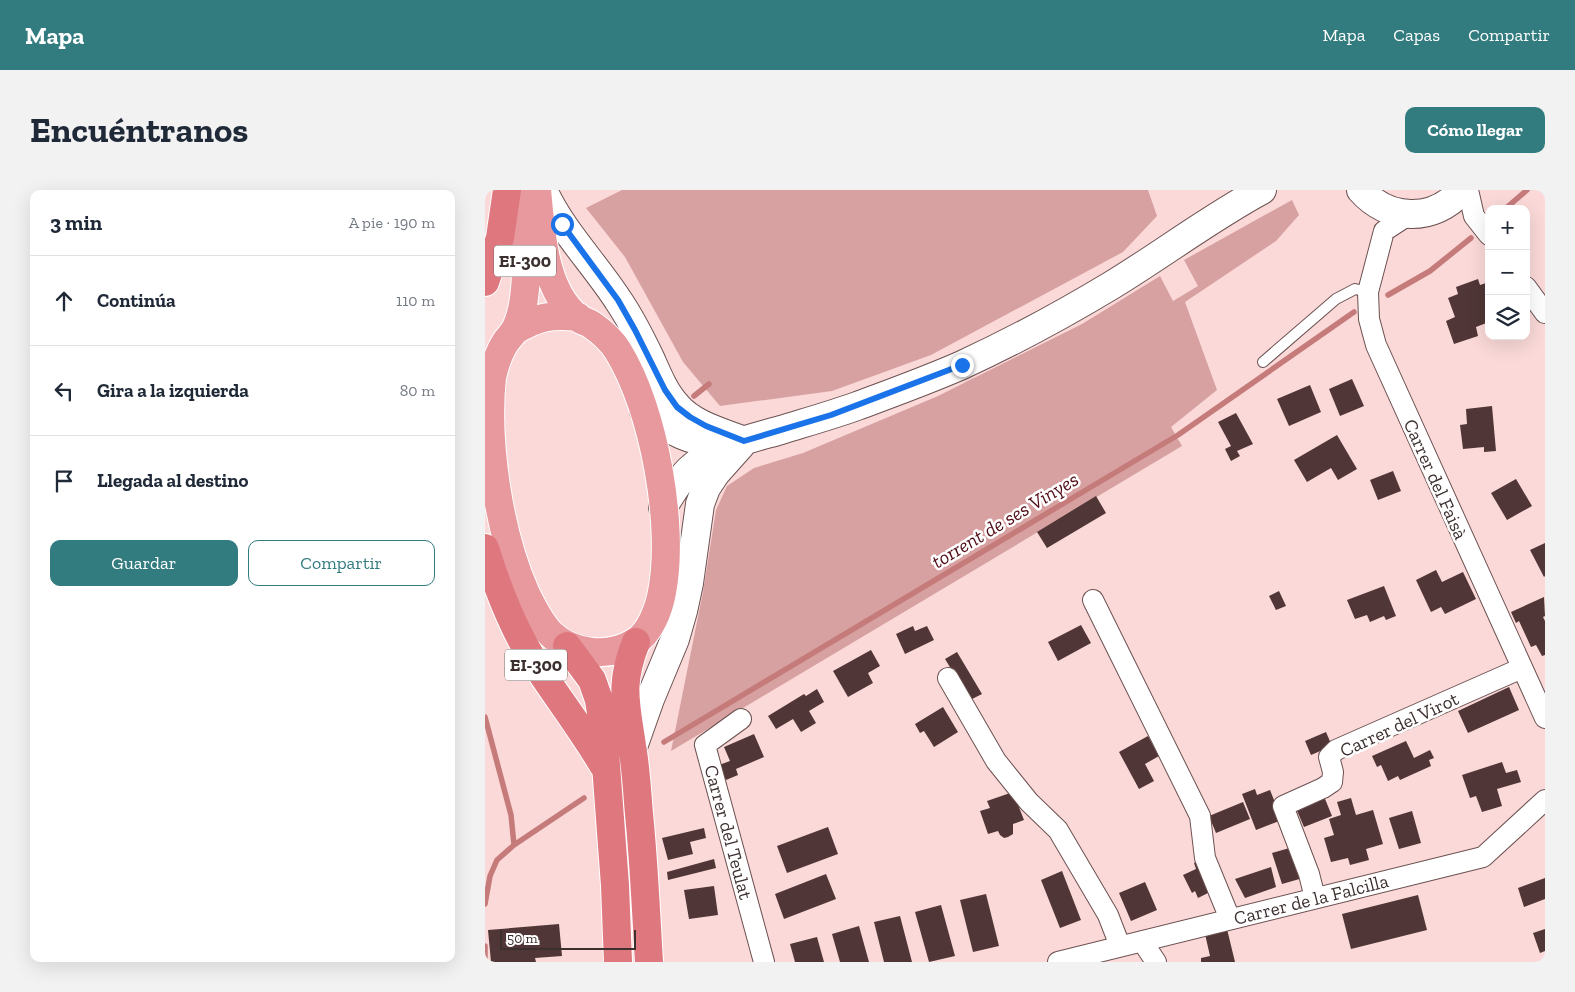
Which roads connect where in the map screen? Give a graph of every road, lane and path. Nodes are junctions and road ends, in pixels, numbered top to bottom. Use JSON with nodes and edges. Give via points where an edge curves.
{"nodes":[{"id":1,"x":509,"y":190,"type":"edge"},
{"id":2,"x":537,"y":190,"type":"edge"},
{"id":3,"x":543,"y":190,"type":"edge"},
{"id":4,"x":1262,"y":190,"type":"edge"},
{"id":5,"x":1461,"y":190,"type":"edge"},
{"id":6,"x":1468,"y":190,"type":"edge"},
{"id":7,"x":1365,"y":195,"type":"edge"},
{"id":8,"x":1439,"y":208,"type":"junction"},
{"id":9,"x":1410,"y":214,"type":"junction"},
{"id":10,"x":1474,"y":216,"type":"junction"},
{"id":11,"x":1485,"y":229,"type":"edge"},
{"id":12,"x":1384,"y":231,"type":"junction"},
{"id":13,"x":485,"y":282,"type":"edge"},
{"id":14,"x":1368,"y":292,"type":"junction"},
{"id":15,"x":1530,"y":292,"type":"edge"},
{"id":16,"x":1545,"y":313,"type":"edge"},
{"id":17,"x":578,"y":318,"type":"junction"},
{"id":18,"x":514,"y":331,"type":"junction"},
{"id":19,"x":1263,"y":362,"type":"dead end"},
{"id":20,"x":644,"y":411,"type":"junction"},
{"id":21,"x":744,"y":441,"type":"junction"},
{"id":22,"x":663,"y":507,"type":"junction"},
{"id":23,"x":485,"y":548,"type":"edge"},
{"id":24,"x":1093,"y":600,"type":"dead end"},
{"id":25,"x":636,"y":642,"type":"junction"},
{"id":26,"x":567,"y":646,"type":"junction"},
{"id":27,"x":1522,"y":668,"type":"junction"},
{"id":28,"x":948,"y":678,"type":"dead end"},
{"id":29,"x":1538,"y":682,"type":"edge"},
{"id":30,"x":1545,"y":718,"type":"edge"},
{"id":31,"x":741,"y":719,"type":"dead end"},
{"id":32,"x":633,"y":747,"type":"junction"},
{"id":33,"x":607,"y":771,"type":"junction"},
{"id":34,"x":1545,"y":800,"type":"edge"},
{"id":35,"x":1315,"y":898,"type":"junction"},
{"id":36,"x":1231,"y":919,"type":"junction"},
{"id":37,"x":1142,"y":941,"type":"junction"},
{"id":38,"x":1120,"y":946,"type":"junction"},
{"id":39,"x":618,"y":962,"type":"edge"},
{"id":40,"x":649,"y":962,"type":"edge"},
{"id":41,"x":764,"y":962,"type":"edge"},
{"id":42,"x":1058,"y":962,"type":"edge"},
{"id":43,"x":1156,"y":962,"type":"edge"}],
"edges":[{"from":1,"to":13,"type":"highway","number":"EI-300","via":[[500,238]]},
{"from":1,"to":18,"type":"main road","number":"EI-300","via":[[526,267],[521,314]]},
{"from":2,"to":17,"type":"main road","number":"EI-300","via":[[549,274],[562,300]]},
{"from":3,"to":21,"type":"main road","via":[[562,224],[618,300],[677,407],[706,426]]},
{"from":4,"to":21,"type":"main road","via":[[1113,284],[1040,326],[962,365],[831,415]]},
{"from":5,"to":8,"type":"main road"},
{"from":6,"to":10,"type":"street"},
{"from":7,"to":9,"type":"main road","via":[[1389,211]]},
{"from":7,"to":12,"type":"street"},
{"from":8,"to":9,"type":"main road"},
{"from":8,"to":10,"type":"street"},
{"from":9,"to":12,"type":"street"},
{"from":10,"to":11,"type":"street"},
{"from":12,"to":14,"type":"street","name":"Carrer del Faisà"},
{"from":14,"to":19,"type":"lane","via":[[1355,290],[1336,299]]},
{"from":14,"to":27,"type":"street","name":"Carrer del Faisà","via":[[1369,319],[1376,345]]},
{"from":15,"to":16,"type":"street"},
{"from":17,"to":18,"type":"main road","number":"EI-300","via":[[544,317]]},
{"from":17,"to":20,"type":"main road","number":"EI-300","via":[[606,336],[617,350]]},
{"from":18,"to":26,"type":"main road","number":"EI-300","via":[[497,358],[490,398],[489,443],[497,501],[509,549],[528,597],[551,634]]},
{"from":20,"to":21,"type":"main road","via":[[679,435],[696,441]]},
{"from":20,"to":22,"type":"main road","number":"EI-300","via":[[656,457]]},
{"from":21,"to":22,"type":"main road","via":[[712,454],[689,471]]},
{"from":21,"to":32,"type":"main road","via":[[716,473],[699,504],[683,610]]},
{"from":22,"to":25,"type":"main road","number":"EI-300","via":[[666,557],[660,604],[648,628]]},
{"from":23,"to":33,"type":"highway","number":"EI-300","via":[[497,587],[514,625]]},
{"from":24,"to":36,"type":"street","via":[[1200,816],[1205,858]]},
{"from":25,"to":26,"type":"main road","number":"EI-300","via":[[606,652],[585,652]]},
{"from":25,"to":32,"type":"highway","number":"EI-300","via":[[625,686]]},
{"from":26,"to":33,"type":"highway","number":"EI-300","via":[[593,680],[599,700]]},
{"from":27,"to":29,"type":"street","name":"Carrer del Faisà"},
{"from":27,"to":35,"type":"street","name":"Carrer del Virot","via":[[1336,750],[1329,757],[1332,782],[1283,806]]},
{"from":28,"to":38,"type":"street","via":[[996,761],[1029,802],[1058,830],[1108,915]]},
{"from":29,"to":30,"type":"street","name":"Carrer del Faisà"},
{"from":31,"to":41,"type":"street","name":"Carrer del Teulat","via":[[705,745]]},
{"from":32,"to":40,"type":"highway","number":"EI-300"},
{"from":33,"to":39,"type":"highway","number":"EI-300"},
{"from":34,"to":35,"type":"street","name":"Carrer de la Falcilla","via":[[1483,857]]},
{"from":35,"to":36,"type":"street","name":"Carrer de la Falcilla"},
{"from":36,"to":37,"type":"street","name":"Carrer de la Falcilla"},
{"from":37,"to":38,"type":"street","name":"Carrer de la Falcilla"},
{"from":37,"to":43,"type":"street"},
{"from":38,"to":42,"type":"street","name":"Carrer de la Falcilla"}]}
